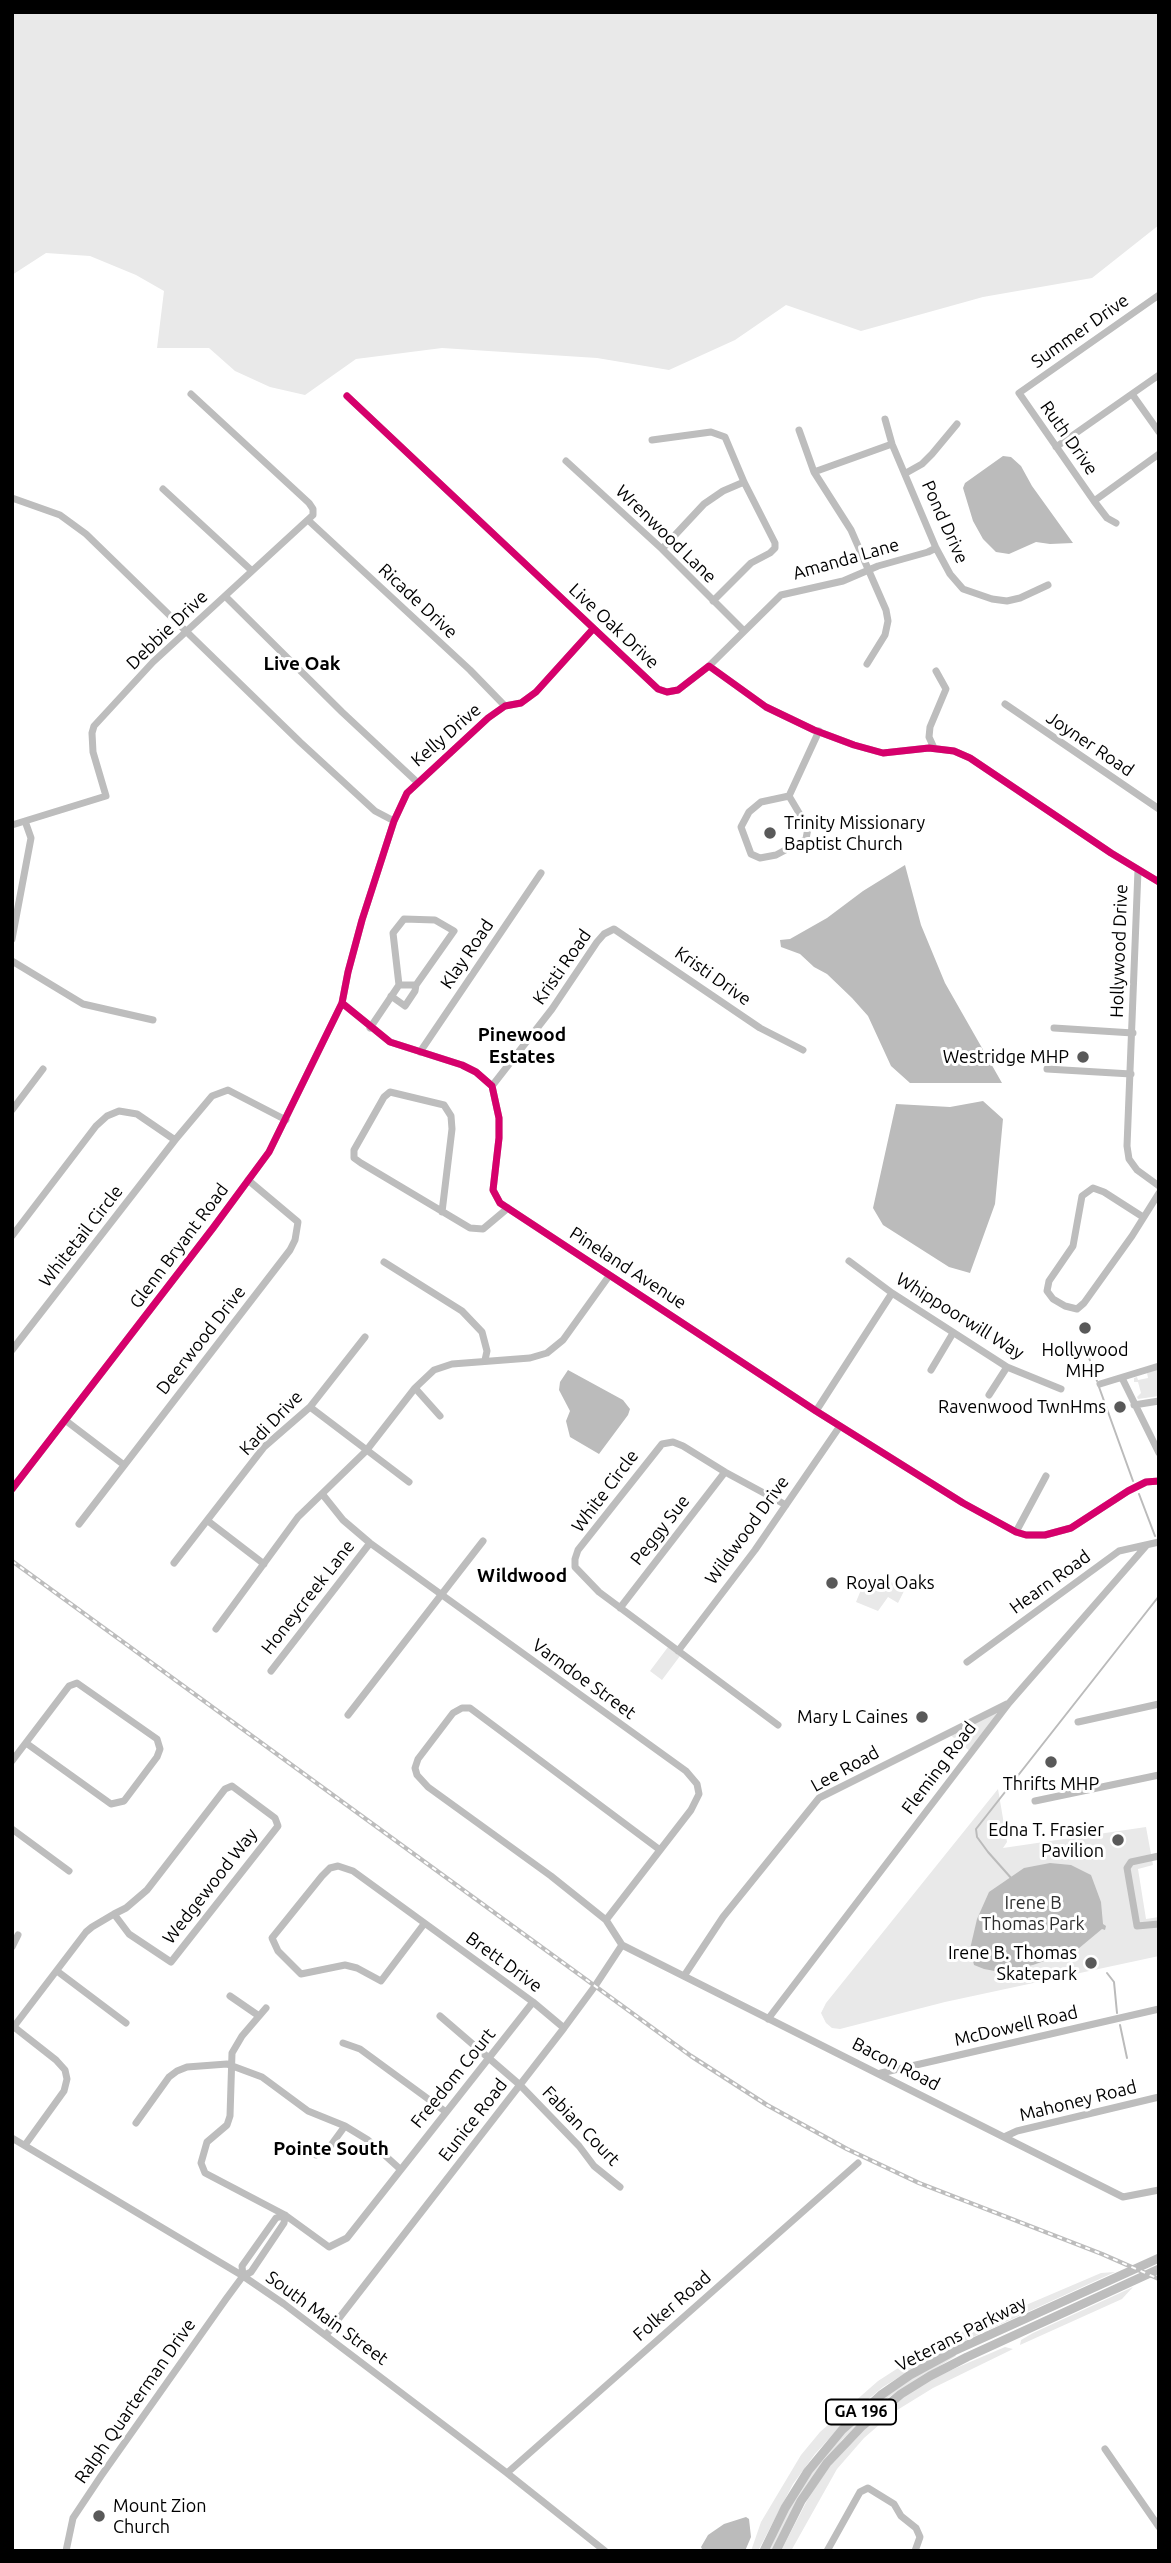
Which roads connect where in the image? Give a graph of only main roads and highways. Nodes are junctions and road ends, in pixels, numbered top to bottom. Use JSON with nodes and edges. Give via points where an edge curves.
{"nodes":[{"id":1,"x":1159,"y":2258,"type":"edge"},
{"id":2,"x":1159,"y":2269,"type":"edge"},
{"id":3,"x":764,"y":2551,"type":"edge"},
{"id":4,"x":776,"y":2551,"type":"edge"}],
"edges":[{"from":1,"to":3,"type":"main road","name":"Veterans Parkway","number":"GA 196","via":[[954,2351],[888,2390],[854,2418],[819,2457],[788,2502]]},
{"from":2,"to":4,"type":"main road","name":"Veterans Parkway","number":"GA 196","via":[[967,2357],[901,2394],[827,2463]]}]}
